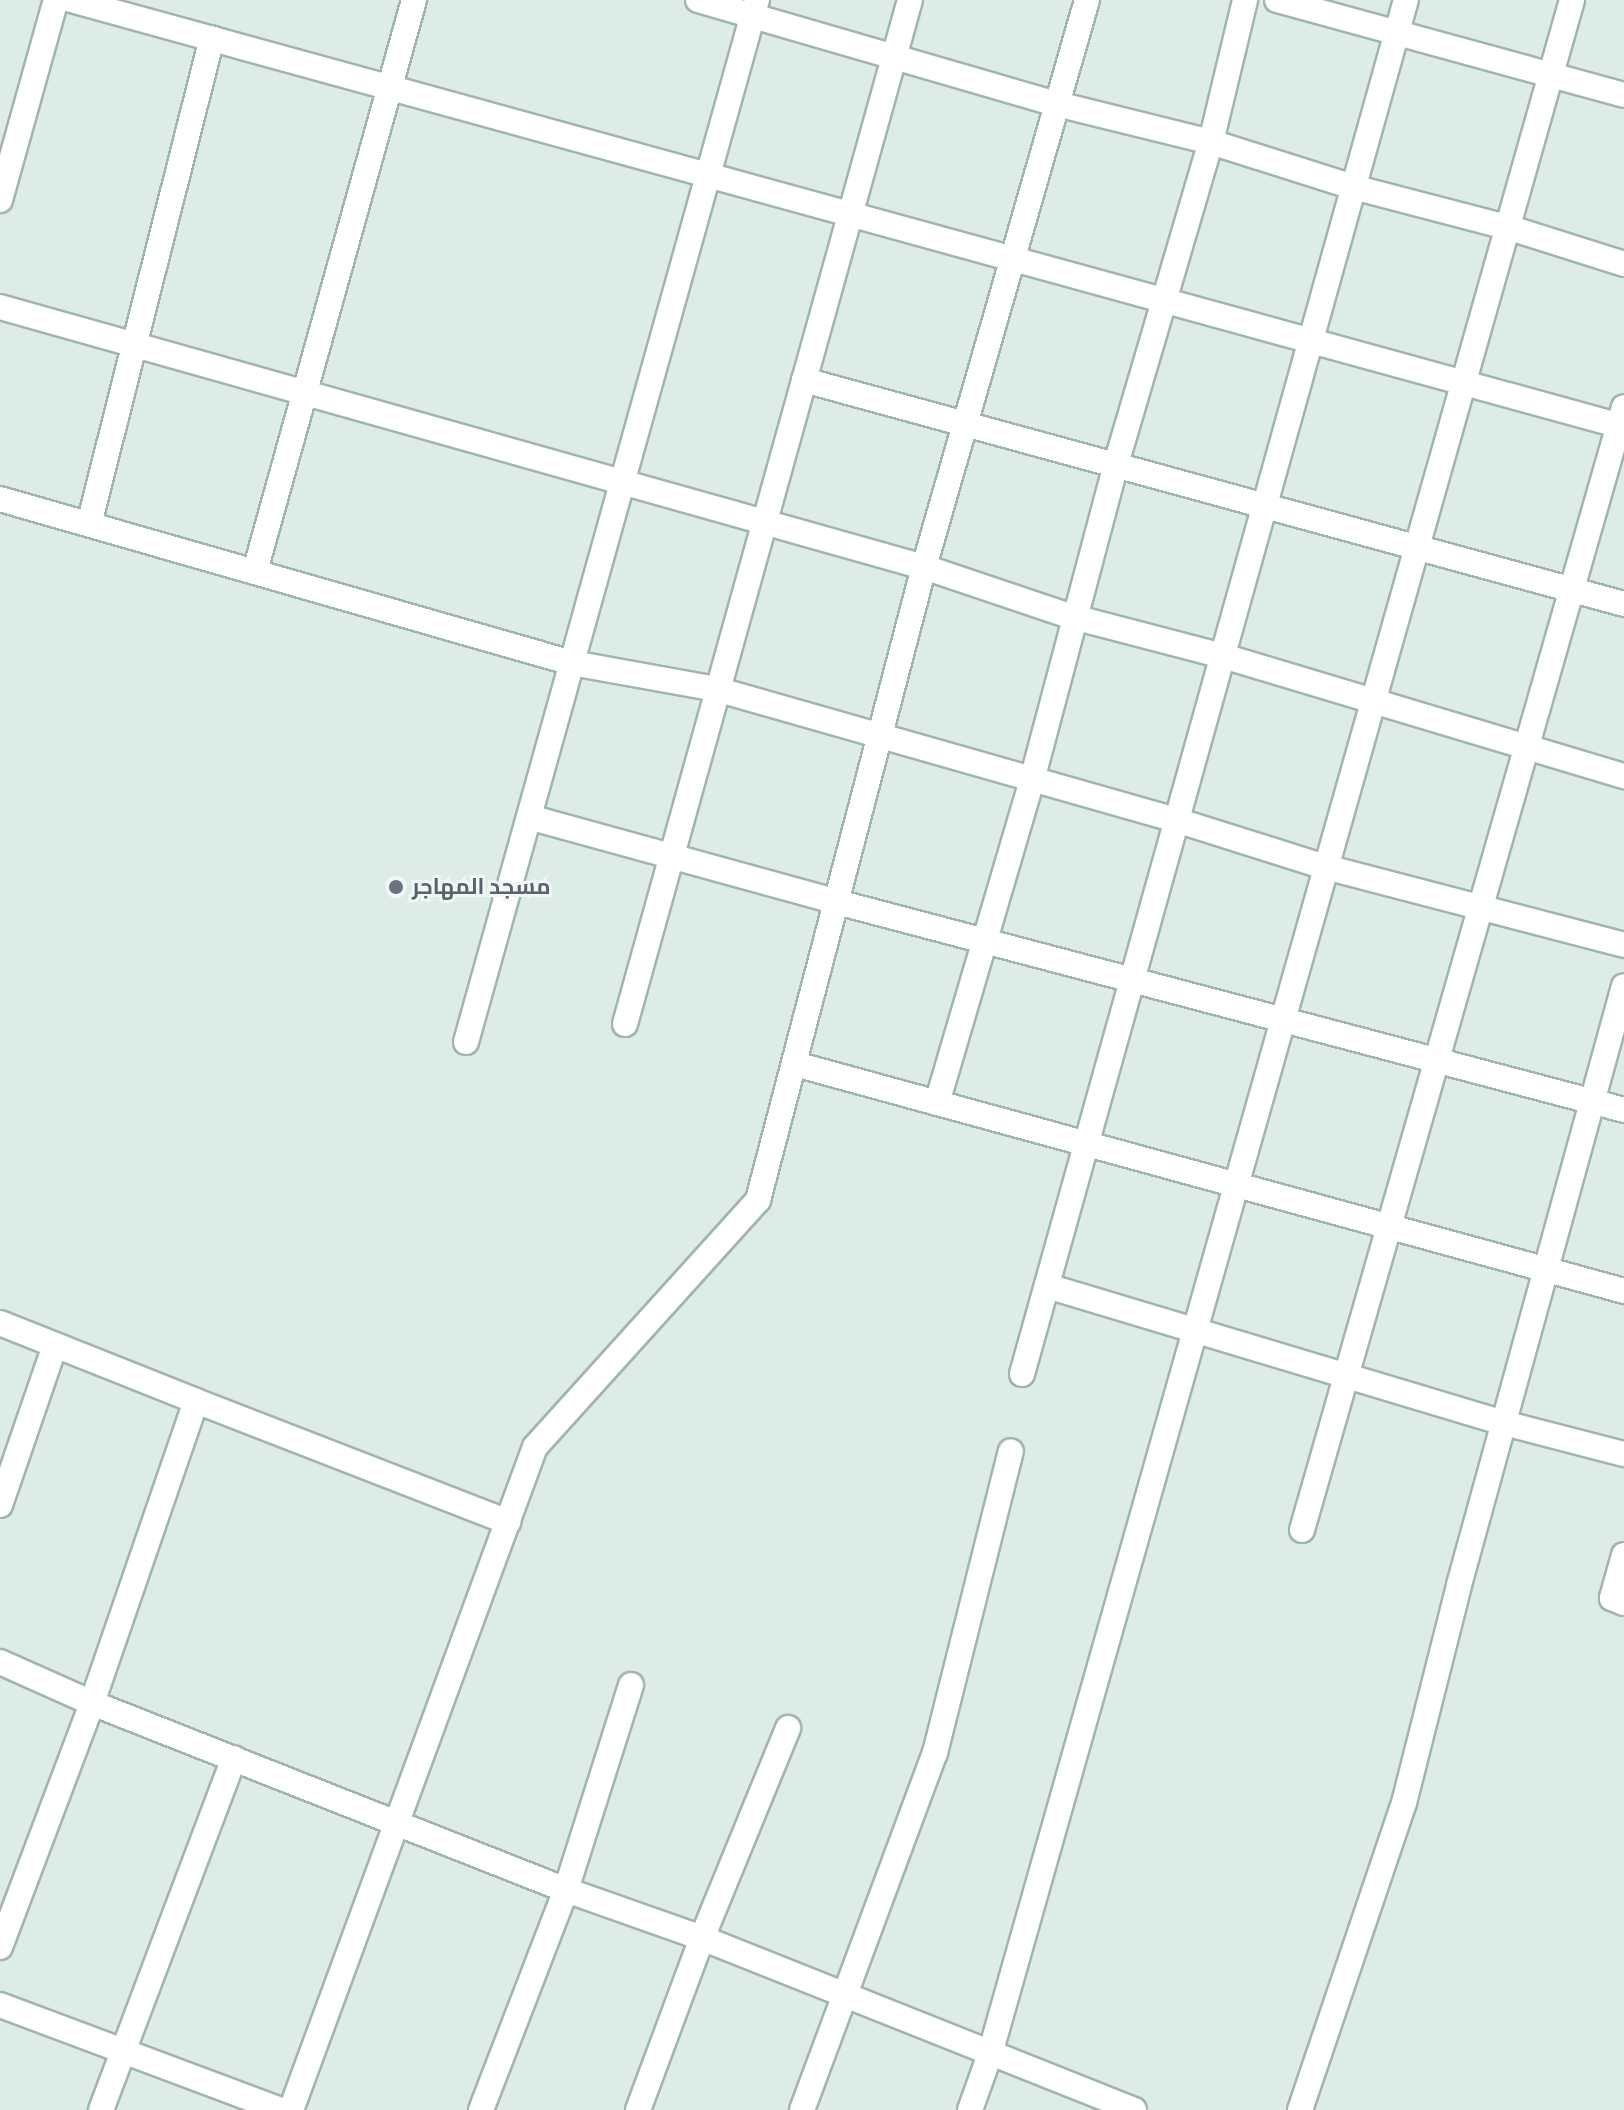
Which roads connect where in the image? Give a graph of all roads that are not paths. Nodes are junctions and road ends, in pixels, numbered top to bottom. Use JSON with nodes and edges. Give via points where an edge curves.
{"nodes":[{"id":1,"x":56,"y":0,"type":"edge"},
{"id":2,"x":71,"y":0,"type":"edge"},
{"id":3,"x":414,"y":0,"type":"edge"},
{"id":4,"x":698,"y":0,"type":"edge"},
{"id":5,"x":910,"y":0,"type":"edge"},
{"id":6,"x":1087,"y":0,"type":"edge"},
{"id":7,"x":1245,"y":0,"type":"edge"},
{"id":8,"x":1277,"y":0,"type":"edge"},
{"id":9,"x":1406,"y":0,"type":"edge"},
{"id":10,"x":1572,"y":0,"type":"edge"},
{"id":11,"x":754,"y":8,"type":"edge"},
{"id":12,"x":1397,"y":31,"type":"junction"},
{"id":13,"x":212,"y":38,"type":"junction"},
{"id":14,"x":895,"y":57,"type":"junction"},
{"id":15,"x":1551,"y":74,"type":"junction"},
{"id":16,"x":389,"y":87,"type":"junction"},
{"id":17,"x":1624,"y":95,"type":"edge"},
{"id":18,"x":1057,"y":104,"type":"junction"},
{"id":19,"x":1211,"y":142,"type":"junction"},
{"id":20,"x":6,"y":155,"type":"edge"},
{"id":21,"x":708,"y":175,"type":"junction"},
{"id":22,"x":1353,"y":187,"type":"junction"},
{"id":23,"x":0,"y":200,"type":"edge"},
{"id":24,"x":851,"y":214,"type":"junction"},
{"id":25,"x":1507,"y":227,"type":"junction"},
{"id":26,"x":1012,"y":259,"type":"junction"},
{"id":27,"x":1624,"y":264,"type":"edge"},
{"id":28,"x":1164,"y":300,"type":"junction"},
{"id":29,"x":0,"y":307,"type":"edge"},
{"id":30,"x":1310,"y":340,"type":"junction"},
{"id":31,"x":134,"y":345,"type":"junction"},
{"id":32,"x":804,"y":380,"type":"junction"},
{"id":33,"x":1464,"y":382,"type":"junction"},
{"id":34,"x":304,"y":393,"type":"junction"},
{"id":35,"x":1622,"y":419,"type":"edge"},
{"id":36,"x":966,"y":422,"type":"junction"},
{"id":37,"x":1116,"y":464,"type":"junction"},
{"id":38,"x":622,"y":482,"type":"junction"},
{"id":39,"x":0,"y":499,"type":"edge"},
{"id":40,"x":1265,"y":505,"type":"junction"},
{"id":41,"x":765,"y":522,"type":"junction"},
{"id":42,"x":89,"y":524,"type":"junction"},
{"id":43,"x":1417,"y":547,"type":"junction"},
{"id":44,"x":924,"y":567,"type":"junction"},
{"id":45,"x":255,"y":571,"type":"junction"},
{"id":46,"x":1572,"y":590,"type":"junction"},
{"id":47,"x":1624,"y":604,"type":"edge"},
{"id":48,"x":1073,"y":617,"type":"junction"},
{"id":49,"x":1223,"y":656,"type":"junction"},
{"id":50,"x":572,"y":663,"type":"junction"},
{"id":51,"x":716,"y":689,"type":"junction"},
{"id":52,"x":1373,"y":701,"type":"junction"},
{"id":53,"x":880,"y":735,"type":"junction"},
{"id":54,"x":1526,"y":747,"type":"junction"},
{"id":55,"x":1624,"y":776,"type":"edge"},
{"id":56,"x":1032,"y":780,"type":"junction"},
{"id":57,"x":529,"y":817,"type":"junction"},
{"id":58,"x":1176,"y":820,"type":"junction"},
{"id":59,"x":672,"y":857,"type":"junction"},
{"id":60,"x":1325,"y":867,"type":"junction"},
{"id":61,"x":837,"y":902,"type":"junction"},
{"id":62,"x":1482,"y":906,"type":"junction"},
{"id":63,"x":985,"y":941,"type":"junction"},
{"id":64,"x":1624,"y":945,"type":"edge"},
{"id":65,"x":1132,"y":980,"type":"junction"},
{"id":66,"x":1624,"y":986,"type":"edge"},
{"id":67,"x":1283,"y":1021,"type":"junction"},
{"id":68,"x":625,"y":1024,"type":"dead end"},
{"id":69,"x":466,"y":1042,"type":"dead end"},
{"id":70,"x":1437,"y":1061,"type":"junction"},
{"id":71,"x":795,"y":1064,"type":"junction"},
{"id":72,"x":1593,"y":1102,"type":"junction"},
{"id":73,"x":937,"y":1103,"type":"junction"},
{"id":74,"x":1624,"y":1110,"type":"edge"},
{"id":75,"x":1086,"y":1144,"type":"junction"},
{"id":76,"x":1236,"y":1185,"type":"junction"},
{"id":77,"x":1389,"y":1226,"type":"junction"},
{"id":78,"x":1546,"y":1269,"type":"junction"},
{"id":79,"x":1047,"y":1286,"type":"junction"},
{"id":80,"x":1624,"y":1291,"type":"edge"},
{"id":81,"x":0,"y":1323,"type":"edge"},
{"id":82,"x":1194,"y":1329,"type":"junction"},
{"id":83,"x":55,"y":1345,"type":"junction"},
{"id":84,"x":1022,"y":1374,"type":"dead end"},
{"id":85,"x":1346,"y":1375,"type":"junction"},
{"id":86,"x":196,"y":1401,"type":"junction"},
{"id":87,"x":1504,"y":1423,"type":"junction"},
{"id":88,"x":1011,"y":1451,"type":"dead end"},
{"id":89,"x":1624,"y":1454,"type":"edge"},
{"id":90,"x":0,"y":1505,"type":"edge"},
{"id":91,"x":508,"y":1522,"type":"junction"},
{"id":92,"x":1302,"y":1530,"type":"dead end"},
{"id":93,"x":1624,"y":1555,"type":"edge"},
{"id":94,"x":1624,"y":1603,"type":"edge"},
{"id":95,"x":0,"y":1662,"type":"edge"},
{"id":96,"x":631,"y":1685,"type":"dead end"},
{"id":97,"x":92,"y":1703,"type":"junction"},
{"id":98,"x":788,"y":1728,"type":"dead end"},
{"id":99,"x":234,"y":1758,"type":"junction"},
{"id":100,"x":400,"y":1823,"type":"junction"},
{"id":101,"x":566,"y":1890,"type":"junction"},
{"id":102,"x":702,"y":1938,"type":"junction"},
{"id":103,"x":0,"y":1947,"type":"edge"},
{"id":104,"x":842,"y":1996,"type":"junction"},
{"id":105,"x":0,"y":2005,"type":"edge"},
{"id":106,"x":122,"y":2050,"type":"junction"},
{"id":107,"x":990,"y":2054,"type":"junction"},
{"id":108,"x":101,"y":2110,"type":"edge"},
{"id":109,"x":281,"y":2110,"type":"edge"},
{"id":110,"x":291,"y":2110,"type":"edge"},
{"id":111,"x":481,"y":2110,"type":"edge"},
{"id":112,"x":638,"y":2110,"type":"edge"},
{"id":113,"x":802,"y":2110,"type":"edge"},
{"id":114,"x":970,"y":2110,"type":"edge"},
{"id":115,"x":1134,"y":2110,"type":"edge"},
{"id":116,"x":1300,"y":2110,"type":"edge"}],
"edges":[{"from":1,"to":20,"type":"street"},
{"from":2,"to":13,"type":"street"},
{"from":3,"to":16,"type":"street"},
{"from":4,"to":11,"type":"street"},
{"from":5,"to":14,"type":"street"},
{"from":6,"to":18,"type":"street"},
{"from":7,"to":19,"type":"street"},
{"from":8,"to":12,"type":"street"},
{"from":9,"to":12,"type":"street"},
{"from":10,"to":15,"type":"street"},
{"from":11,"to":14,"type":"street"},
{"from":11,"to":21,"type":"street"},
{"from":12,"to":15,"type":"street"},
{"from":12,"to":22,"type":"street"},
{"from":13,"to":16,"type":"street"},
{"from":13,"to":31,"type":"street"},
{"from":14,"to":18,"type":"street"},
{"from":14,"to":24,"type":"street"},
{"from":15,"to":17,"type":"street"},
{"from":15,"to":25,"type":"street"},
{"from":16,"to":21,"type":"street"},
{"from":16,"to":34,"type":"street"},
{"from":18,"to":19,"type":"street"},
{"from":18,"to":26,"type":"street"},
{"from":19,"to":22,"type":"street"},
{"from":19,"to":28,"type":"street"},
{"from":20,"to":23,"type":"street"},
{"from":21,"to":24,"type":"street"},
{"from":21,"to":38,"type":"street"},
{"from":22,"to":25,"type":"street"},
{"from":22,"to":30,"type":"street"},
{"from":24,"to":26,"type":"street"},
{"from":24,"to":32,"type":"street"},
{"from":25,"to":27,"type":"street"},
{"from":25,"to":33,"type":"street"},
{"from":26,"to":28,"type":"street"},
{"from":26,"to":36,"type":"street"},
{"from":28,"to":30,"type":"street"},
{"from":28,"to":37,"type":"street"},
{"from":29,"to":31,"type":"street"},
{"from":30,"to":33,"type":"street"},
{"from":30,"to":40,"type":"street"},
{"from":31,"to":34,"type":"street"},
{"from":31,"to":42,"type":"street"},
{"from":32,"to":36,"type":"street"},
{"from":32,"to":41,"type":"street"},
{"from":33,"to":35,"type":"street"},
{"from":33,"to":43,"type":"street"},
{"from":34,"to":38,"type":"street"},
{"from":34,"to":45,"type":"street"},
{"from":35,"to":46,"type":"street"},
{"from":36,"to":37,"type":"street"},
{"from":36,"to":44,"type":"street"},
{"from":37,"to":40,"type":"street"},
{"from":37,"to":48,"type":"street"},
{"from":38,"to":41,"type":"street"},
{"from":38,"to":50,"type":"street"},
{"from":39,"to":42,"type":"street"},
{"from":40,"to":43,"type":"street"},
{"from":40,"to":49,"type":"street"},
{"from":41,"to":44,"type":"street"},
{"from":41,"to":51,"type":"street"},
{"from":42,"to":45,"type":"street"},
{"from":43,"to":46,"type":"street"},
{"from":43,"to":52,"type":"street"},
{"from":44,"to":48,"type":"street"},
{"from":44,"to":53,"type":"street"},
{"from":45,"to":50,"type":"street"},
{"from":46,"to":47,"type":"street"},
{"from":46,"to":54,"type":"street"},
{"from":48,"to":49,"type":"street"},
{"from":48,"to":56,"type":"street"},
{"from":49,"to":52,"type":"street"},
{"from":49,"to":58,"type":"street"},
{"from":50,"to":51,"type":"street"},
{"from":50,"to":57,"type":"street"},
{"from":51,"to":53,"type":"street"},
{"from":51,"to":59,"type":"street"},
{"from":52,"to":54,"type":"street"},
{"from":52,"to":60,"type":"street"},
{"from":53,"to":56,"type":"street"},
{"from":53,"to":61,"type":"street"},
{"from":54,"to":55,"type":"street"},
{"from":54,"to":62,"type":"street"},
{"from":56,"to":58,"type":"street"},
{"from":56,"to":63,"type":"street"},
{"from":57,"to":59,"type":"street"},
{"from":57,"to":69,"type":"street"},
{"from":58,"to":60,"type":"street"},
{"from":58,"to":65,"type":"street"},
{"from":59,"to":61,"type":"street"},
{"from":59,"to":68,"type":"street"},
{"from":60,"to":62,"type":"street"},
{"from":60,"to":67,"type":"street"},
{"from":61,"to":63,"type":"street"},
{"from":61,"to":71,"type":"street"},
{"from":62,"to":64,"type":"street"},
{"from":62,"to":70,"type":"street"},
{"from":63,"to":65,"type":"street"},
{"from":63,"to":73,"type":"street"},
{"from":65,"to":67,"type":"street"},
{"from":65,"to":75,"type":"street"},
{"from":66,"to":72,"type":"street"},
{"from":67,"to":70,"type":"street"},
{"from":67,"to":76,"type":"street"},
{"from":70,"to":72,"type":"street"},
{"from":70,"to":77,"type":"street"},
{"from":71,"to":73,"type":"street"},
{"from":71,"to":91,"type":"street","via":[[758,1200],[535,1447]]},
{"from":72,"to":74,"type":"street"},
{"from":72,"to":78,"type":"street"},
{"from":73,"to":75,"type":"street"},
{"from":75,"to":76,"type":"street"},
{"from":75,"to":79,"type":"street"},
{"from":76,"to":77,"type":"street"},
{"from":76,"to":82,"type":"street"},
{"from":77,"to":78,"type":"street"},
{"from":77,"to":85,"type":"street"},
{"from":78,"to":80,"type":"street"},
{"from":78,"to":87,"type":"street"},
{"from":79,"to":82,"type":"street"},
{"from":79,"to":84,"type":"street"},
{"from":81,"to":83,"type":"street"},
{"from":82,"to":85,"type":"street"},
{"from":82,"to":107,"type":"street"},
{"from":83,"to":86,"type":"street"},
{"from":83,"to":90,"type":"street"},
{"from":85,"to":87,"type":"street"},
{"from":85,"to":92,"type":"street"},
{"from":86,"to":91,"type":"street"},
{"from":86,"to":97,"type":"street"},
{"from":87,"to":89,"type":"street"},
{"from":87,"to":116,"type":"street","via":[[1404,1803]]},
{"from":88,"to":104,"type":"street","via":[[935,1753]]},
{"from":91,"to":100,"type":"street"},
{"from":93,"to":94,"type":"street","via":[[1612,1598]]},
{"from":95,"to":97,"type":"street"},
{"from":96,"to":101,"type":"street"},
{"from":97,"to":99,"type":"street"},
{"from":97,"to":103,"type":"street"},
{"from":98,"to":102,"type":"street"},
{"from":99,"to":100,"type":"street"},
{"from":99,"to":106,"type":"street"},
{"from":100,"to":101,"type":"street"},
{"from":100,"to":110,"type":"street"},
{"from":101,"to":102,"type":"street"},
{"from":101,"to":111,"type":"street"},
{"from":102,"to":104,"type":"street"},
{"from":102,"to":112,"type":"street"},
{"from":104,"to":107,"type":"street"},
{"from":104,"to":113,"type":"street"},
{"from":105,"to":106,"type":"street"},
{"from":106,"to":108,"type":"street"},
{"from":106,"to":109,"type":"street"},
{"from":107,"to":114,"type":"street"},
{"from":107,"to":115,"type":"street"}]}
